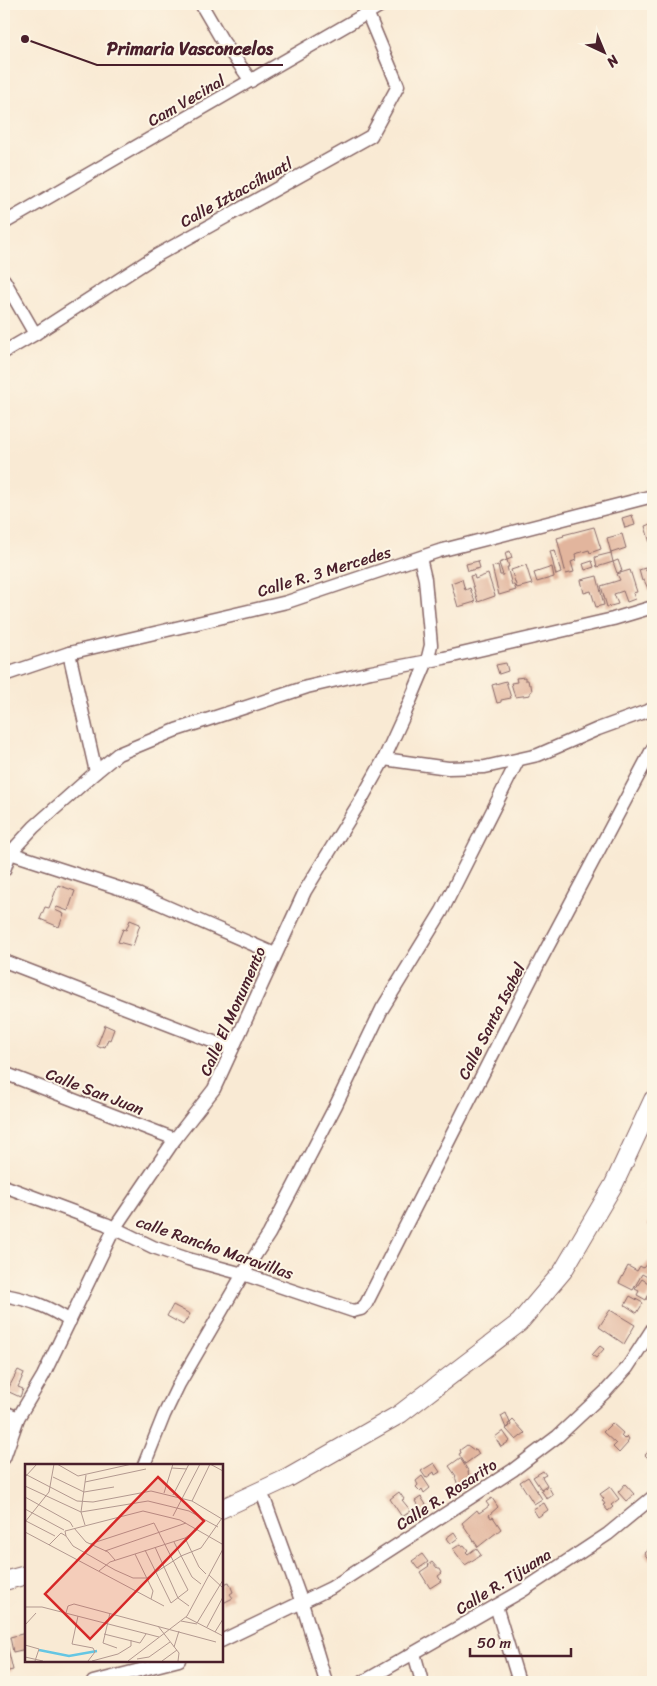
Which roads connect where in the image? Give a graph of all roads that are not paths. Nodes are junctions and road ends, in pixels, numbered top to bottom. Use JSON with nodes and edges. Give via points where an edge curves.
{"nodes":[{"id":1,"x":201,"y":4,"type":"edge"},
{"id":2,"x":383,"y":4,"type":"edge"},
{"id":3,"x":367,"y":12,"type":"junction"},
{"id":4,"x":251,"y":81,"type":"junction"},
{"id":5,"x":4,"y":223,"type":"edge"},
{"id":6,"x":4,"y":280,"type":"edge"},
{"id":7,"x":35,"y":334,"type":"junction"},
{"id":8,"x":4,"y":352,"type":"edge"},
{"id":9,"x":653,"y":496,"type":"edge"},
{"id":10,"x":420,"y":558,"type":"junction"},
{"id":11,"x":653,"y":607,"type":"edge"},
{"id":12,"x":69,"y":653,"type":"junction"},
{"id":13,"x":427,"y":661,"type":"junction"},
{"id":14,"x":4,"y":676,"type":"edge"},
{"id":15,"x":653,"y":710,"type":"edge"},
{"id":16,"x":653,"y":748,"type":"edge"},
{"id":17,"x":384,"y":759,"type":"junction"},
{"id":18,"x":518,"y":760,"type":"junction"},
{"id":19,"x":96,"y":772,"type":"junction"},
{"id":20,"x":7,"y":852,"type":"edge"},
{"id":21,"x":4,"y":870,"type":"edge"},
{"id":22,"x":275,"y":954,"type":"junction"},
{"id":23,"x":4,"y":961,"type":"edge"},
{"id":24,"x":232,"y":1049,"type":"junction"},
{"id":25,"x":4,"y":1073,"type":"edge"},
{"id":26,"x":653,"y":1100,"type":"edge"},
{"id":27,"x":653,"y":1124,"type":"edge"},
{"id":28,"x":175,"y":1139,"type":"junction"},
{"id":29,"x":4,"y":1186,"type":"edge"},
{"id":30,"x":114,"y":1229,"type":"junction"},
{"id":31,"x":243,"y":1274,"type":"junction"},
{"id":32,"x":4,"y":1295,"type":"edge"},
{"id":33,"x":361,"y":1310,"type":"joint"},
{"id":34,"x":70,"y":1322,"type":"junction"},
{"id":35,"x":653,"y":1328,"type":"edge"},
{"id":36,"x":4,"y":1412,"type":"edge"},
{"id":37,"x":18,"y":1418,"type":"junction"},
{"id":38,"x":4,"y":1458,"type":"edge"},
{"id":39,"x":144,"y":1464,"type":"edge"},
{"id":40,"x":653,"y":1497,"type":"edge"},
{"id":41,"x":265,"y":1501,"type":"junction"},
{"id":42,"x":222,"y":1509,"type":"edge"},
{"id":43,"x":222,"y":1521,"type":"edge"},
{"id":44,"x":25,"y":1575,"type":"edge"},
{"id":45,"x":4,"y":1581,"type":"edge"},
{"id":46,"x":25,"y":1585,"type":"edge"},
{"id":47,"x":4,"y":1591,"type":"edge"},
{"id":48,"x":302,"y":1603,"type":"junction"},
{"id":49,"x":496,"y":1606,"type":"junction"},
{"id":50,"x":222,"y":1641,"type":"edge"},
{"id":51,"x":414,"y":1653,"type":"junction"},
{"id":52,"x":175,"y":1661,"type":"edge"},
{"id":53,"x":93,"y":1682,"type":"edge"},
{"id":54,"x":326,"y":1682,"type":"edge"},
{"id":55,"x":363,"y":1682,"type":"edge"},
{"id":56,"x":422,"y":1682,"type":"edge"},
{"id":57,"x":519,"y":1682,"type":"edge"}],
"edges":[{"from":1,"to":4,"type":"street"},
{"from":2,"to":3,"type":"street","name":"Cam Vecinal"},
{"from":3,"to":4,"type":"street","name":"Cam Vecinal"},
{"from":3,"to":7,"type":"street","name":"Calle Iztaccíhuatl","via":[[398,86],[371,136],[154,257]]},
{"from":4,"to":5,"type":"street","name":"Cam Vecinal"},
{"from":6,"to":7,"type":"street"},
{"from":7,"to":8,"type":"street","name":"Calle Iztaccíhuatl"},
{"from":9,"to":10,"type":"street","name":"Calle R. 3 Mercedes"},
{"from":10,"to":12,"type":"street","name":"Calle R. 3 Mercedes","via":[[287,602]]},
{"from":10,"to":13,"type":"street","name":"Calle El Monumento","via":[[431,645]]},
{"from":11,"to":13,"type":"street"},
{"from":12,"to":14,"type":"street","name":"Calle R. 3 Mercedes"},
{"from":12,"to":19,"type":"street"},
{"from":13,"to":17,"type":"street","name":"Calle El Monumento"},
{"from":13,"to":19,"type":"street","via":[[307,687],[176,730],[118,754]]},
{"from":15,"to":18,"type":"street"},
{"from":16,"to":33,"type":"street","name":"Calle Santa Isabel","via":[[538,963]]},
{"from":17,"to":18,"type":"street","via":[[448,768],[485,767]]},
{"from":17,"to":22,"type":"street","name":"Calle El Monumento","via":[[306,891]]},
{"from":18,"to":31,"type":"street","via":[[442,911],[382,1009],[301,1174]]},
{"from":19,"to":20,"type":"street"},
{"from":20,"to":21,"type":"street"},
{"from":20,"to":22,"type":"street","via":[[140,895]]},
{"from":22,"to":24,"type":"street","name":"Calle El Monumento"},
{"from":23,"to":24,"type":"street"},
{"from":24,"to":28,"type":"street","name":"Calle El Monumento","via":[[214,1090]]},
{"from":25,"to":28,"type":"street","name":"Calle San Juan"},
{"from":26,"to":42,"type":"street","via":[[614,1184],[563,1271],[519,1323],[400,1414],[288,1478]]},
{"from":27,"to":41,"type":"street","via":[[630,1176],[581,1259],[544,1311],[520,1335],[407,1421],[356,1453]]},
{"from":28,"to":30,"type":"street","name":"Calle El Monumento"},
{"from":29,"to":30,"type":"street","name":"calle Rancho Maravillas"},
{"from":30,"to":31,"type":"street","name":"calle Rancho Maravillas","via":[[188,1259]]},
{"from":30,"to":34,"type":"street","name":"Calle El Monumento"},
{"from":31,"to":33,"type":"street","name":"calle Rancho Maravillas","via":[[353,1311]]},
{"from":31,"to":39,"type":"street","via":[[179,1384]]},
{"from":32,"to":34,"type":"street","via":[[48,1307]]},
{"from":34,"to":37,"type":"street","name":"Calle El Monumento"},
{"from":35,"to":48,"type":"street","name":"Calle R. Rosarito","via":[[627,1368],[558,1436],[460,1505],[332,1588]]},
{"from":36,"to":37,"type":"street"},
{"from":37,"to":38,"type":"street","name":"Calle El Monumento"},
{"from":40,"to":49,"type":"street","name":"Calle R. Tijuana","via":[[608,1534]]},
{"from":41,"to":43,"type":"street"},
{"from":41,"to":48,"type":"street"},
{"from":44,"to":45,"type":"street"},
{"from":46,"to":47,"type":"street"},
{"from":48,"to":50,"type":"street","name":"Calle R. Rosarito"},
{"from":48,"to":54,"type":"street"},
{"from":49,"to":51,"type":"street","name":"Calle R. Tijuana"},
{"from":49,"to":57,"type":"street"},
{"from":51,"to":55,"type":"street","name":"Calle R. Tijuana"},
{"from":51,"to":56,"type":"street"},
{"from":52,"to":53,"type":"street"}]}
